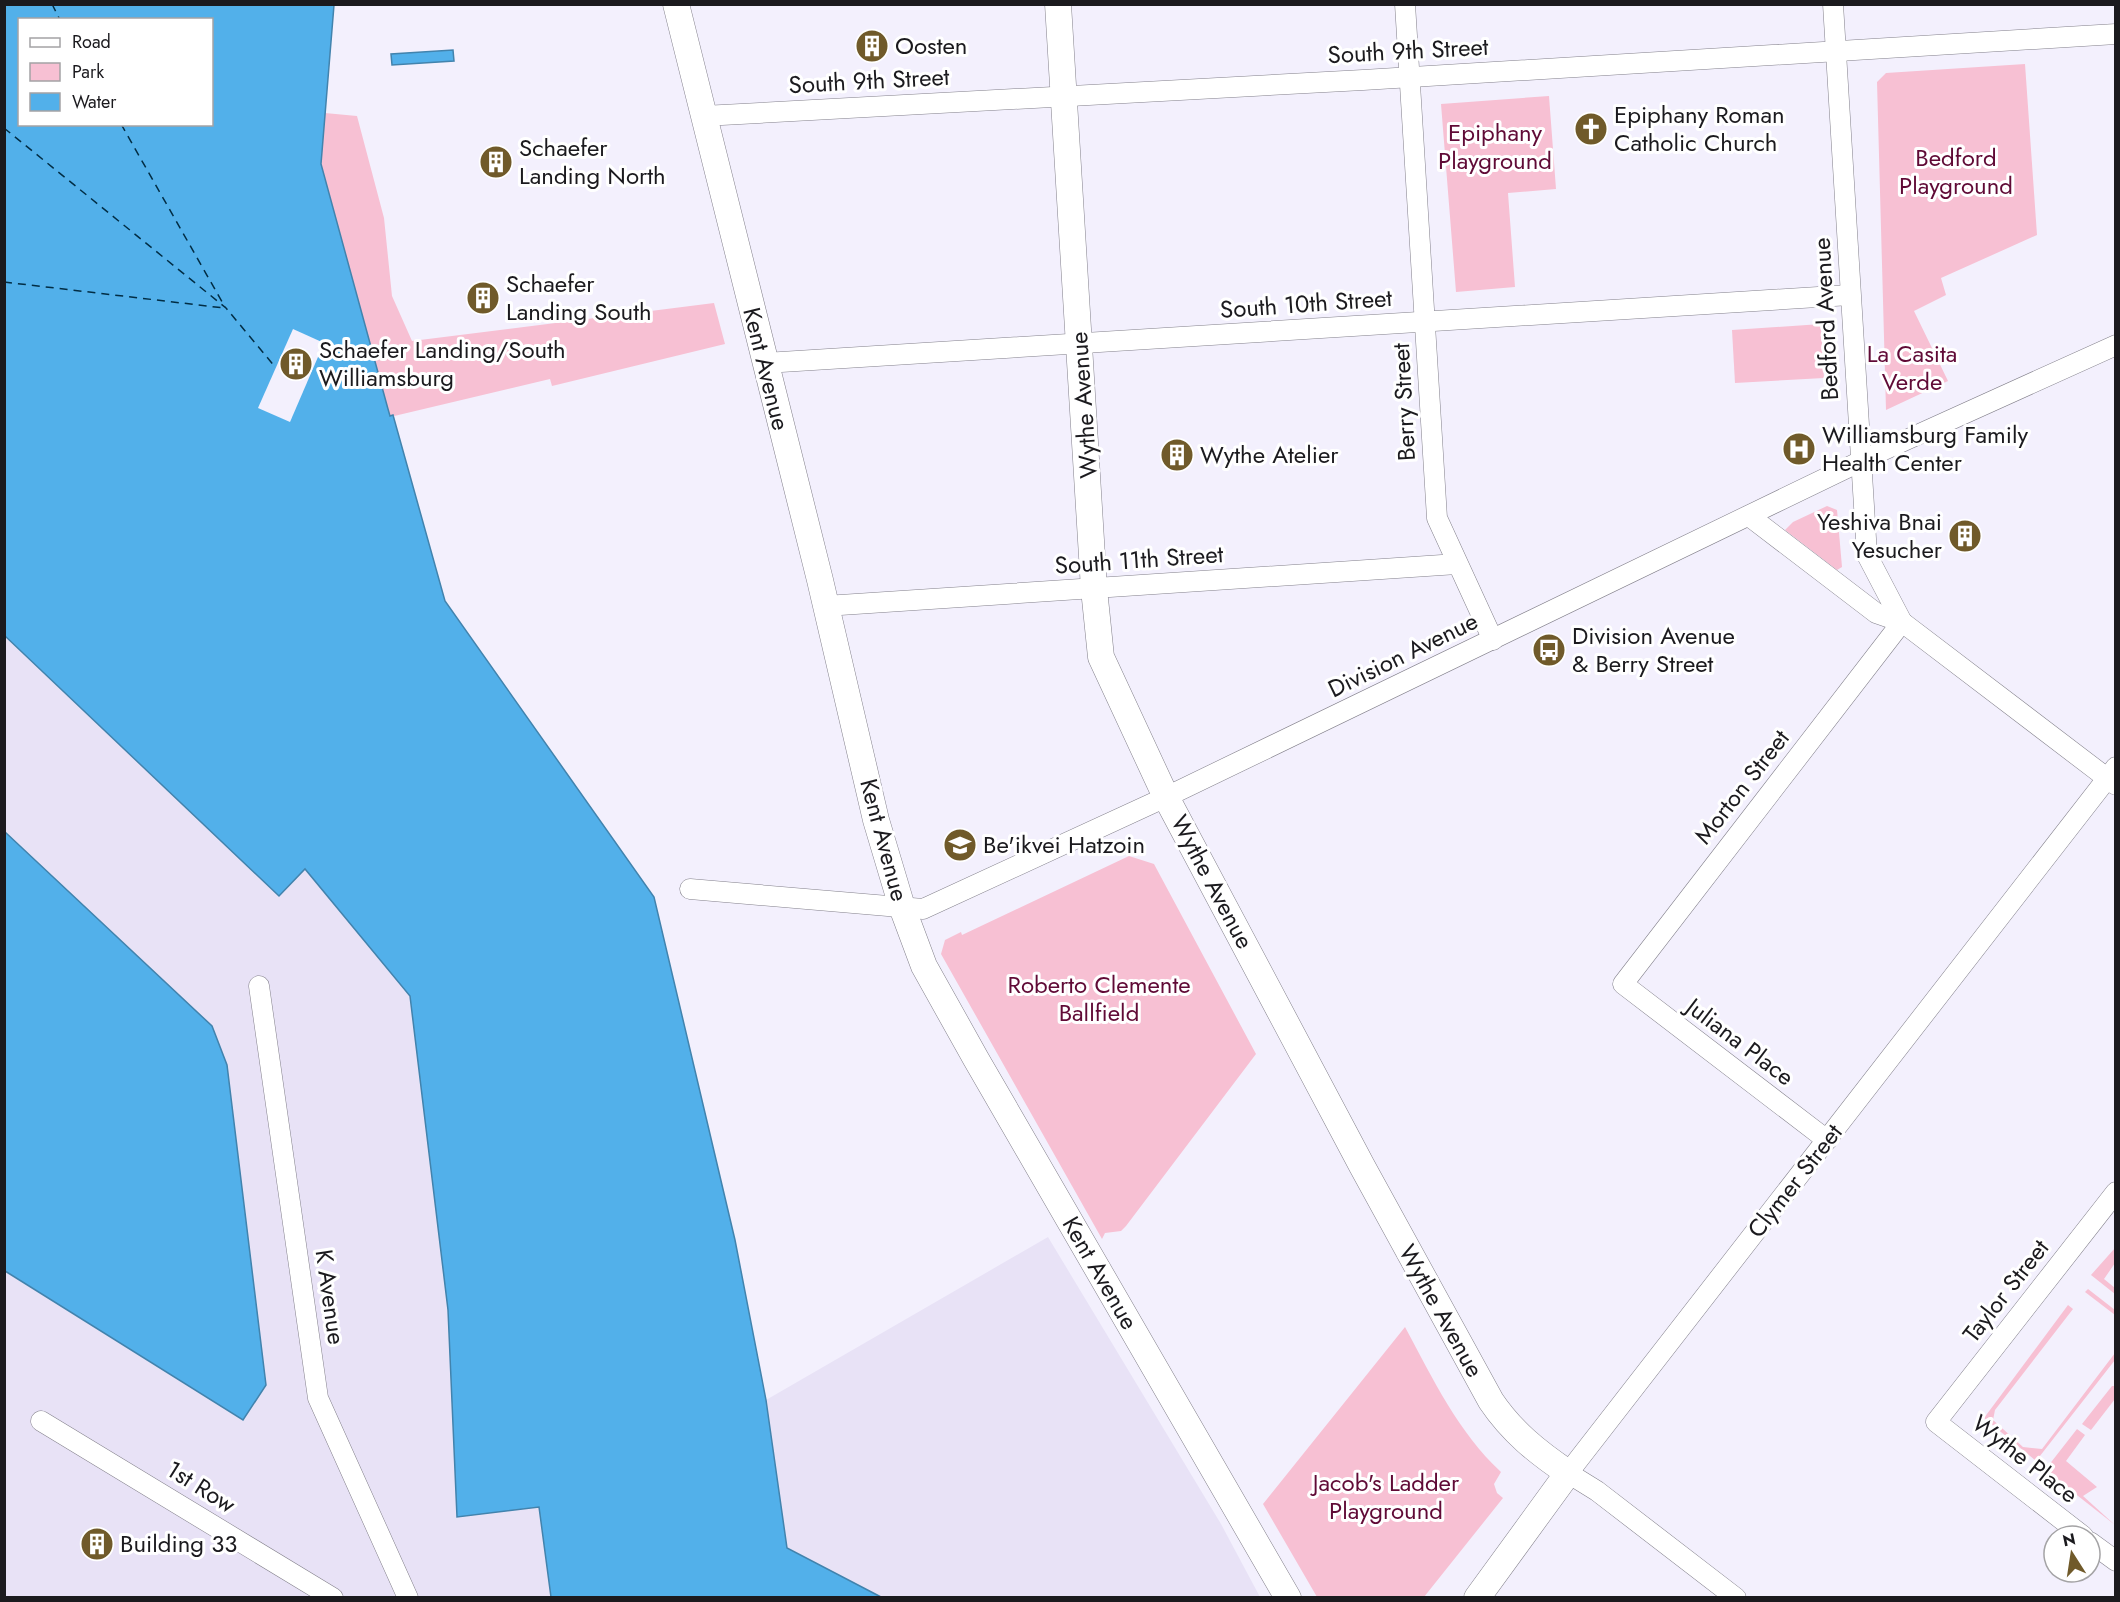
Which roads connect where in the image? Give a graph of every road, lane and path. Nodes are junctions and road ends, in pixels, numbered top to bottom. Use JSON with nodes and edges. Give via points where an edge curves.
{"nodes":[{"id":1,"x":676,"y":4,"type":"edge"},
{"id":2,"x":1058,"y":4,"type":"edge"},
{"id":3,"x":1405,"y":4,"type":"edge"},
{"id":4,"x":1833,"y":4,"type":"edge"},
{"id":5,"x":2115,"y":34,"type":"edge"},
{"id":6,"x":1836,"y":50,"type":"junction"},
{"id":7,"x":1409,"y":77,"type":"junction"},
{"id":8,"x":1065,"y":97,"type":"junction"},
{"id":9,"x":703,"y":116,"type":"junction"},
{"id":10,"x":1850,"y":296,"type":"junction"},
{"id":11,"x":1425,"y":322,"type":"junction"},
{"id":12,"x":1080,"y":344,"type":"junction"},
{"id":13,"x":2115,"y":345,"type":"edge"},
{"id":14,"x":765,"y":363,"type":"junction"},
{"id":15,"x":1861,"y":461,"type":"junction"},
{"id":16,"x":1749,"y":516,"type":"junction"},
{"id":17,"x":1456,"y":564,"type":"junction"},
{"id":18,"x":1095,"y":589,"type":"junction"},
{"id":19,"x":825,"y":606,"type":"junction"},
{"id":20,"x":1902,"y":622,"type":"junction"},
{"id":21,"x":1493,"y":640,"type":"junction"},
{"id":22,"x":2112,"y":777,"type":"edge"},
{"id":23,"x":1166,"y":797,"type":"junction"},
{"id":24,"x":690,"y":889,"type":"dead end"},
{"id":25,"x":902,"y":907,"type":"junction"},
{"id":26,"x":1623,"y":984,"type":"joint"},
{"id":27,"x":259,"y":986,"type":"dead end"},
{"id":28,"x":1827,"y":1140,"type":"junction"},
{"id":29,"x":2115,"y":1192,"type":"edge"},
{"id":30,"x":41,"y":1421,"type":"dead end"},
{"id":31,"x":1936,"y":1422,"type":"joint"},
{"id":32,"x":1568,"y":1473,"type":"junction"},
{"id":33,"x":2068,"y":1524,"type":"edge"},
{"id":34,"x":2102,"y":1551,"type":"edge"},
{"id":35,"x":2115,"y":1561,"type":"edge"},
{"id":36,"x":333,"y":1598,"type":"edge"},
{"id":37,"x":408,"y":1598,"type":"edge"},
{"id":38,"x":1288,"y":1598,"type":"edge"},
{"id":39,"x":1477,"y":1598,"type":"edge"},
{"id":40,"x":1736,"y":1598,"type":"edge"}],
"edges":[{"from":1,"to":9,"type":"main road","name":"Kent Avenue"},
{"from":2,"to":8,"type":"main road","name":"Wythe Avenue"},
{"from":3,"to":7,"type":"street","name":"Berry Street"},
{"from":4,"to":6,"type":"street","name":"Bedford Avenue"},
{"from":5,"to":6,"type":"street","name":"South 9th Street"},
{"from":6,"to":7,"type":"street","name":"South 9th Street"},
{"from":6,"to":10,"type":"street","name":"Bedford Avenue"},
{"from":7,"to":8,"type":"street","name":"South 9th Street"},
{"from":7,"to":11,"type":"street","name":"Berry Street"},
{"from":8,"to":9,"type":"street","name":"South 9th Street"},
{"from":8,"to":12,"type":"main road","name":"Wythe Avenue"},
{"from":9,"to":14,"type":"main road","name":"Kent Avenue"},
{"from":10,"to":11,"type":"street","name":"South 10th Street"},
{"from":10,"to":15,"type":"street","name":"Bedford Avenue"},
{"from":11,"to":12,"type":"street","name":"South 10th Street"},
{"from":11,"to":17,"type":"street","name":"Berry Street","via":[[1437,518]]},
{"from":12,"to":14,"type":"street","name":"South 10th Street"},
{"from":12,"to":18,"type":"main road","name":"Wythe Avenue"},
{"from":13,"to":15,"type":"street","name":"Division Avenue"},
{"from":14,"to":19,"type":"main road","name":"Kent Avenue"},
{"from":15,"to":16,"type":"street","name":"Division Avenue"},
{"from":15,"to":20,"type":"street","name":"Bedford Avenue","via":[[1867,555]]},
{"from":16,"to":20,"type":"street","name":"Bedford Avenue","via":[[1876,613]]},
{"from":16,"to":21,"type":"street","name":"Division Avenue"},
{"from":17,"to":18,"type":"street","name":"South 11th Street"},
{"from":17,"to":21,"type":"street","name":"Berry Street"},
{"from":18,"to":19,"type":"street","name":"South 11th Street"},
{"from":18,"to":23,"type":"main road","name":"Wythe Avenue","via":[[1103,662]]},
{"from":19,"to":25,"type":"main road","name":"Kent Avenue","via":[[876,820]]},
{"from":20,"to":22,"type":"street","name":"Bedford Avenue"},
{"from":20,"to":26,"type":"street","name":"Morton Street"},
{"from":21,"to":23,"type":"street","name":"Division Avenue"},
{"from":22,"to":28,"type":"street","name":"Clymer Street"},
{"from":23,"to":25,"type":"street","name":"Division Avenue","via":[[923,909]]},
{"from":23,"to":32,"type":"main road","name":"Wythe Avenue","via":[[1491,1401],[1505,1422],[1533,1450]]},
{"from":24,"to":25,"type":"street","name":"Division Avenue"},
{"from":25,"to":38,"type":"main road","name":"Kent Avenue","via":[[924,966]]},
{"from":26,"to":28,"type":"street","name":"Juliana Place"},
{"from":27,"to":37,"type":"street","name":"K Avenue","via":[[318,1398]]},
{"from":28,"to":32,"type":"street","name":"Clymer Street"},
{"from":29,"to":31,"type":"street","name":"Taylor Street"},
{"from":30,"to":36,"type":"street","name":"1st Row"},
{"from":31,"to":33,"type":"street","name":"Wythe Place"},
{"from":32,"to":39,"type":"main road","name":"Clymer Street"},
{"from":32,"to":40,"type":"street","name":"Wythe Avenue"},
{"from":34,"to":35,"type":"street"}]}
